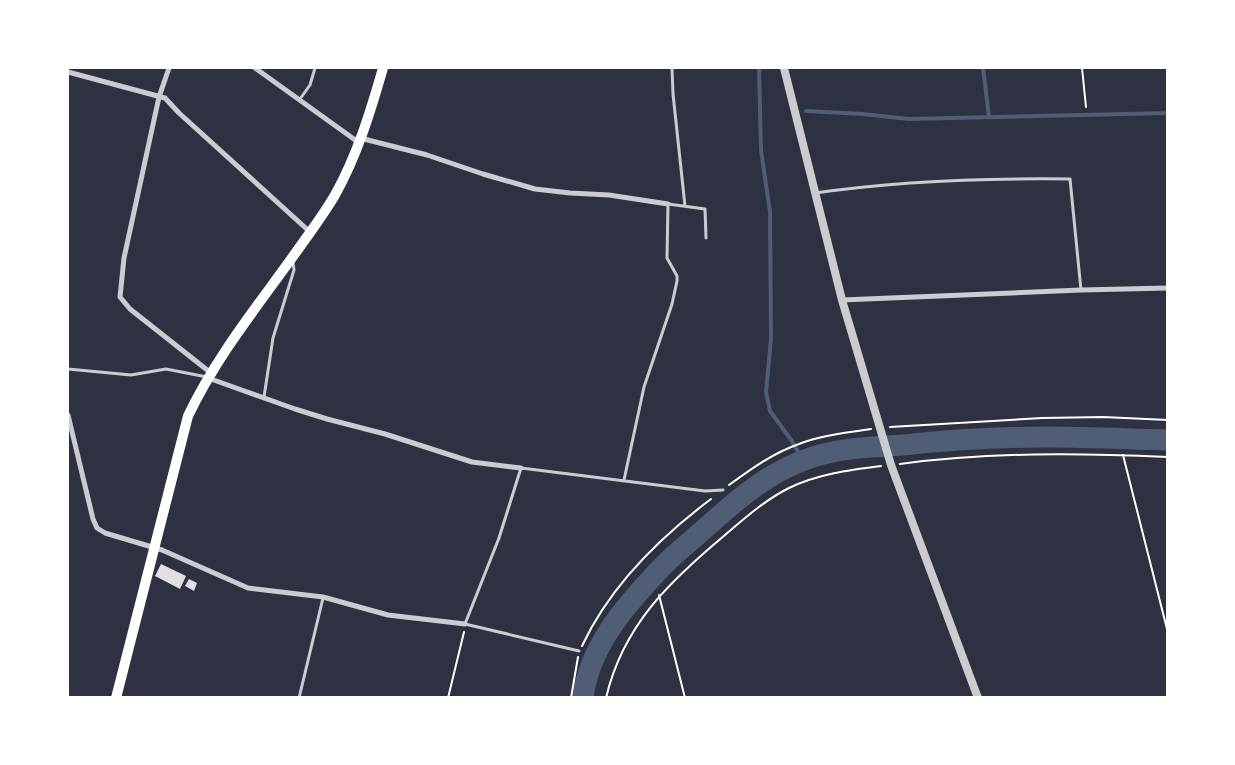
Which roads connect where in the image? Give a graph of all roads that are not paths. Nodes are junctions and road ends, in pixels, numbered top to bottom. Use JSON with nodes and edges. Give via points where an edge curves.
{"nodes":[{"id":1,"x":169,"y":68,"type":"edge"},
{"id":2,"x":255,"y":68,"type":"edge"},
{"id":3,"x":315,"y":68,"type":"edge"},
{"id":4,"x":383,"y":68,"type":"edge"},
{"id":5,"x":672,"y":68,"type":"edge"},
{"id":6,"x":784,"y":68,"type":"edge"},
{"id":7,"x":68,"y":72,"type":"edge"},
{"id":8,"x":159,"y":97,"type":"junction"},
{"id":9,"x":300,"y":99,"type":"junction"},
{"id":10,"x":359,"y":140,"type":"junction"},
{"id":11,"x":814,"y":193,"type":"junction"},
{"id":12,"x":668,"y":204,"type":"junction"},
{"id":13,"x":686,"y":206,"type":"junction"},
{"id":14,"x":310,"y":232,"type":"junction"},
{"id":15,"x":706,"y":238,"type":"dead end"},
{"id":16,"x":292,"y":257,"type":"junction"},
{"id":17,"x":1168,"y":288,"type":"edge"},
{"id":18,"x":1081,"y":290,"type":"junction"},
{"id":19,"x":842,"y":300,"type":"junction"},
{"id":20,"x":68,"y":369,"type":"edge"},
{"id":21,"x":209,"y":375,"type":"junction"},
{"id":22,"x":264,"y":397,"type":"junction"},
{"id":23,"x":68,"y":415,"type":"edge"},
{"id":24,"x":521,"y":468,"type":"junction"},
{"id":25,"x":624,"y":480,"type":"junction"},
{"id":26,"x":723,"y":490,"type":"road end"},
{"id":27,"x":155,"y":548,"type":"junction"},
{"id":28,"x":323,"y":597,"type":"junction"},
{"id":29,"x":465,"y":624,"type":"junction"},
{"id":30,"x":579,"y":652,"type":"road end"},
{"id":31,"x":116,"y":698,"type":"edge"},
{"id":32,"x":299,"y":698,"type":"edge"},
{"id":33,"x":978,"y":698,"type":"edge"}],
"edges":[{"from":1,"to":8,"type":"street"},
{"from":2,"to":9,"type":"street"},
{"from":3,"to":9,"type":"lane","via":[[310,85]]},
{"from":4,"to":10,"type":"main road"},
{"from":5,"to":13,"type":"lane"},
{"from":6,"to":11,"type":"street"},
{"from":7,"to":8,"type":"street"},
{"from":8,"to":14,"type":"street","via":[[165,98]]},
{"from":8,"to":21,"type":"street","via":[[124,258],[120,297]]},
{"from":9,"to":10,"type":"street","via":[[350,137]]},
{"from":10,"to":12,"type":"street","via":[[427,154],[535,189]]},
{"from":10,"to":14,"type":"main road","via":[[335,195]]},
{"from":11,"to":18,"type":"lane","via":[[944,181],[1070,179]]},
{"from":11,"to":19,"type":"street"},
{"from":12,"to":13,"type":"lane"},
{"from":12,"to":25,"type":"lane","via":[[667,258],[677,281],[644,387]]},
{"from":13,"to":15,"type":"lane","via":[[705,209]]},
{"from":14,"to":16,"type":"main road"},
{"from":16,"to":21,"type":"main road"},
{"from":16,"to":22,"type":"lane","via":[[294,270],[273,338]]},
{"from":17,"to":18,"type":"street"},
{"from":18,"to":19,"type":"street"},
{"from":19,"to":33,"type":"street","via":[[879,429]]},
{"from":20,"to":21,"type":"lane","via":[[130,376],[166,369]]},
{"from":21,"to":22,"type":"street"},
{"from":21,"to":27,"type":"main road","via":[[188,416]]},
{"from":22,"to":24,"type":"street","via":[[472,462]]},
{"from":23,"to":27,"type":"street","via":[[97,528]]},
{"from":24,"to":25,"type":"lane"},
{"from":24,"to":29,"type":"lane","via":[[500,538]]},
{"from":25,"to":26,"type":"lane","via":[[706,491]]},
{"from":27,"to":28,"type":"street","via":[[248,588]]},
{"from":27,"to":31,"type":"main road"},
{"from":28,"to":29,"type":"street","via":[[388,614]]},
{"from":28,"to":32,"type":"lane"},
{"from":29,"to":30,"type":"lane"}]}
